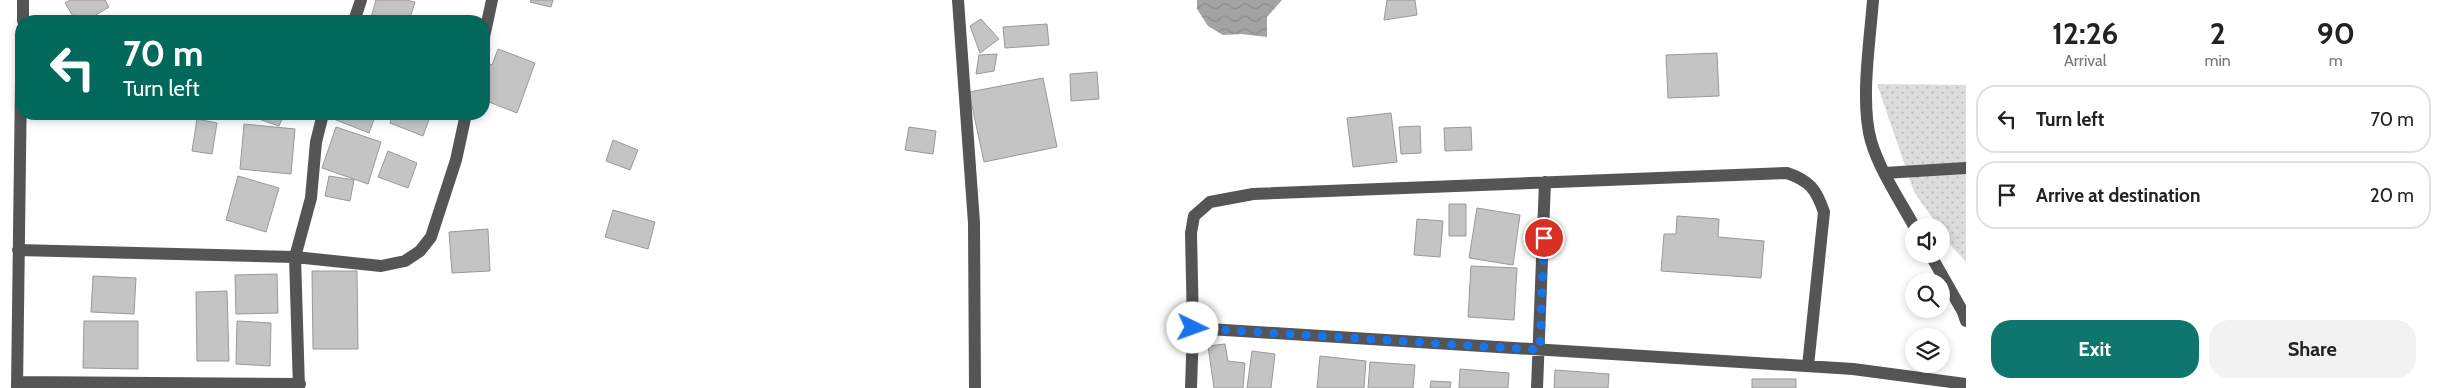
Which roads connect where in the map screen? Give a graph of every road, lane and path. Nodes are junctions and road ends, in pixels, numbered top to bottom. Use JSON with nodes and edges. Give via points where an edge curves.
{"nodes":[{"id":1,"x":33,"y":0,"type":"edge"},
{"id":2,"x":362,"y":0,"type":"edge"},
{"id":3,"x":492,"y":0,"type":"edge"},
{"id":4,"x":958,"y":0,"type":"edge"},
{"id":5,"x":1873,"y":0,"type":"edge"},
{"id":6,"x":23,"y":10,"type":"edge"},
{"id":7,"x":356,"y":15,"type":"edge"},
{"id":8,"x":489,"y":15,"type":"edge"},
{"id":9,"x":20,"y":120,"type":"edge"},
{"id":10,"x":322,"y":120,"type":"edge"},
{"id":11,"x":464,"y":120,"type":"edge"},
{"id":12,"x":1966,"y":168,"type":"edge"},
{"id":13,"x":1884,"y":173,"type":"junction"},
{"id":14,"x":1545,"y":182,"type":"junction"},
{"id":15,"x":1909,"y":218,"type":"edge"},
{"id":16,"x":18,"y":250,"type":"junction"},
{"id":17,"x":295,"y":257,"type":"junction"},
{"id":18,"x":1935,"y":263,"type":"edge"},
{"id":19,"x":1966,"y":321,"type":"edge"},
{"id":20,"x":1193,"y":328,"type":"junction"},
{"id":21,"x":1540,"y":350,"type":"junction"},
{"id":22,"x":1808,"y":366,"type":"junction"},
{"id":23,"x":1966,"y":384,"type":"edge"},
{"id":24,"x":17,"y":385,"type":"edge"},
{"id":25,"x":300,"y":386,"type":"edge"},
{"id":26,"x":976,"y":388,"type":"edge"},
{"id":27,"x":1191,"y":388,"type":"edge"},
{"id":28,"x":1537,"y":388,"type":"edge"}],
"edges":[{"from":1,"to":6,"type":"street"},
{"from":2,"to":7,"type":"street"},
{"from":3,"to":8,"type":"street"},
{"from":4,"to":26,"type":"street","via":[[974,223]]},
{"from":5,"to":13,"type":"street","via":[[1866,112],[1871,141]]},
{"from":9,"to":16,"type":"street"},
{"from":10,"to":17,"type":"street","via":[[316,142],[311,198]]},
{"from":11,"to":17,"type":"street","via":[[443,204],[431,237],[420,251],[405,261],[381,266]]},
{"from":12,"to":13,"type":"street"},
{"from":13,"to":15,"type":"street"},
{"from":14,"to":20,"type":"street","via":[[1253,194],[1210,202],[1194,216],[1191,233]]},
{"from":14,"to":21,"type":"street"},
{"from":14,"to":22,"type":"street","via":[[1787,173],[1804,179],[1817,194],[1824,212]]},
{"from":16,"to":17,"type":"street"},
{"from":16,"to":24,"type":"street"},
{"from":17,"to":25,"type":"street"},
{"from":18,"to":19,"type":"street"},
{"from":20,"to":21,"type":"street"},
{"from":20,"to":27,"type":"street"},
{"from":21,"to":22,"type":"street"},
{"from":21,"to":28,"type":"street"},
{"from":22,"to":23,"type":"street"},
{"from":24,"to":25,"type":"street"}]}
